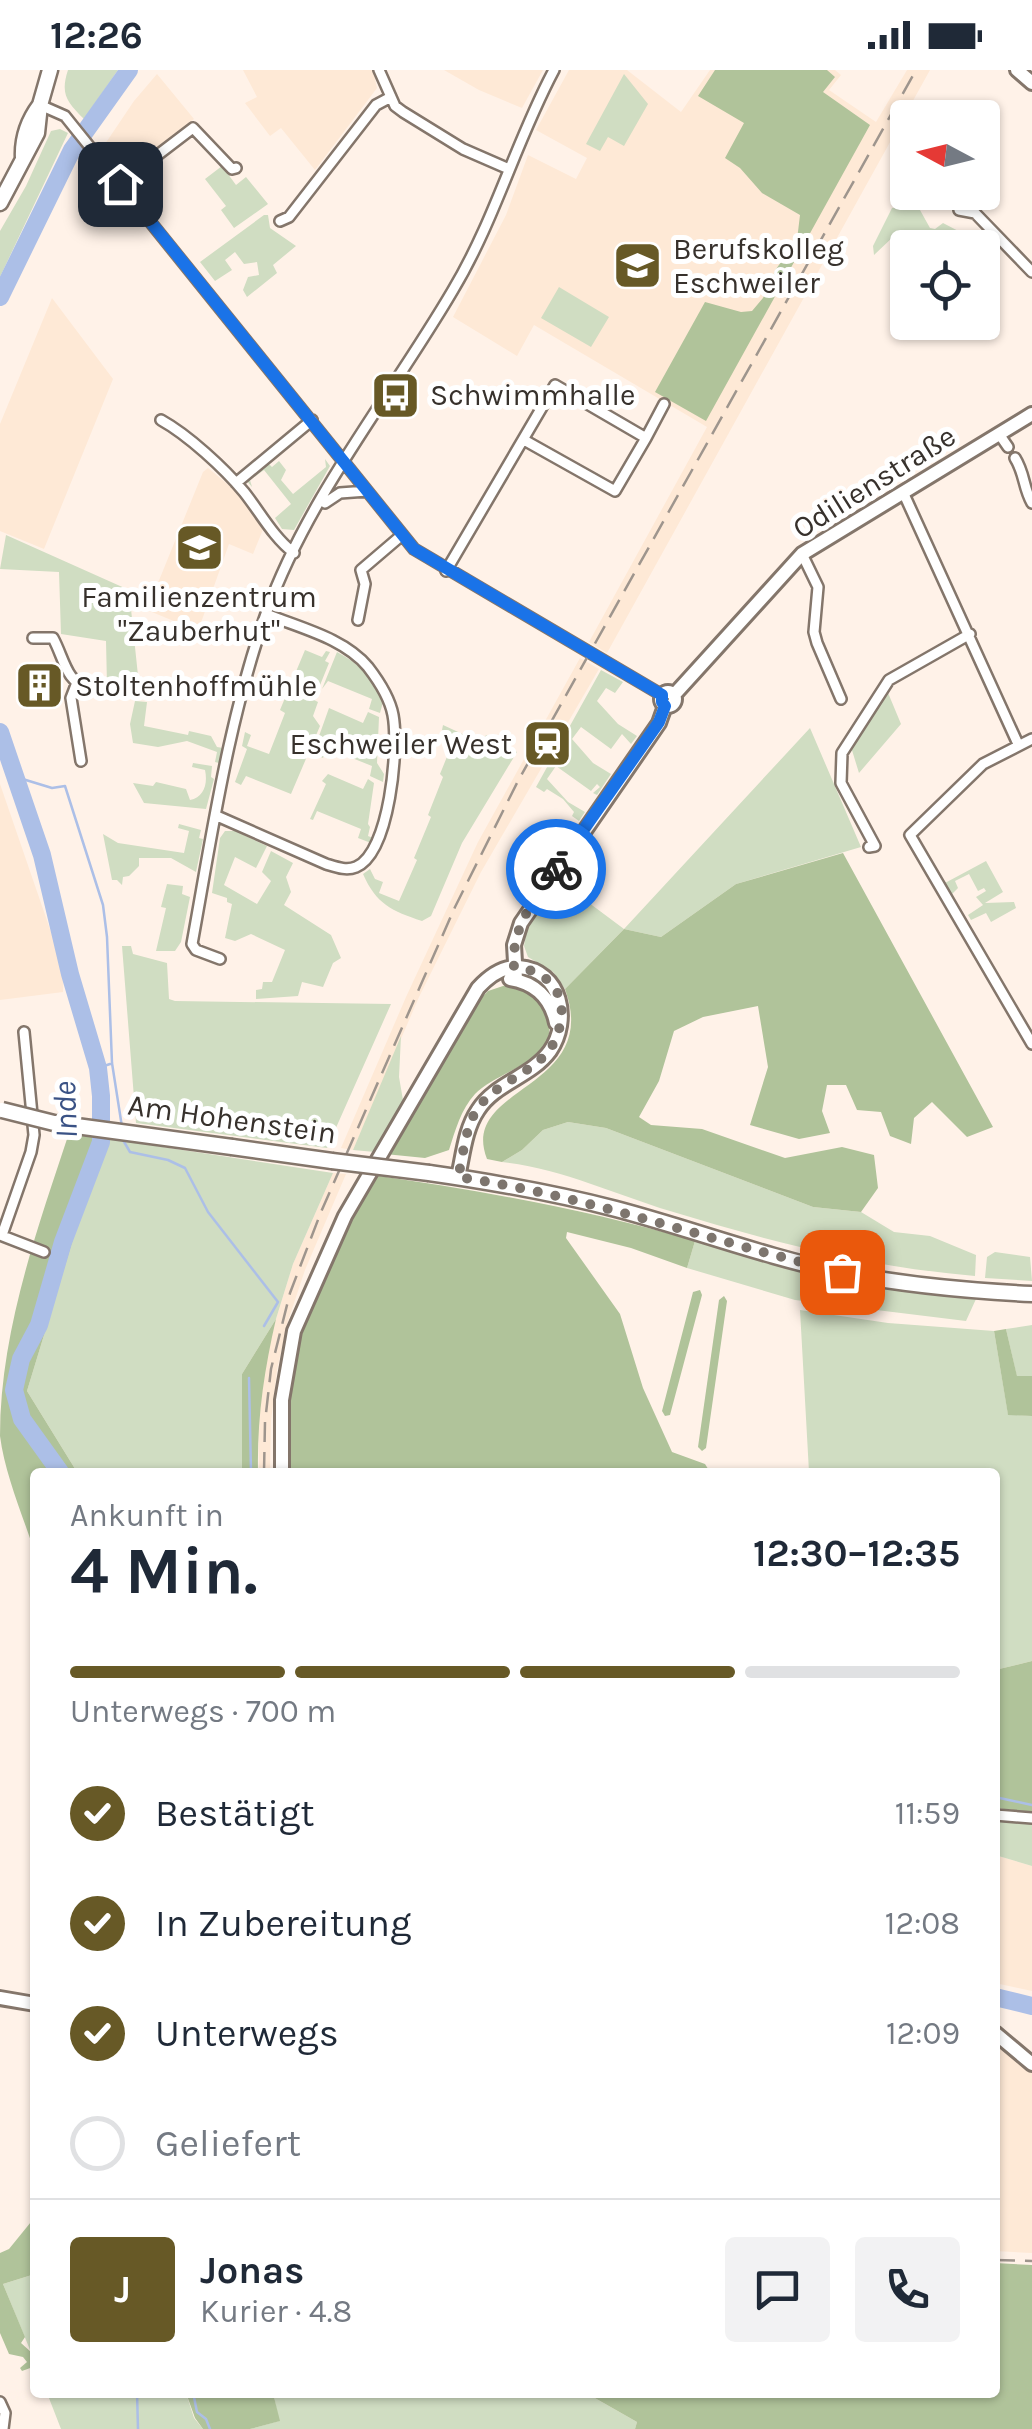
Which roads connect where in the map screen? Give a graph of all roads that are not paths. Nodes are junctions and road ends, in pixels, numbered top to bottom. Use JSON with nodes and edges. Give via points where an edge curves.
{"nodes":[{"id":1,"x":50,"y":70,"type":"edge"},
{"id":2,"x":380,"y":70,"type":"edge"},
{"id":3,"x":554,"y":70,"type":"edge"},
{"id":4,"x":1017,"y":70,"type":"edge"},
{"id":5,"x":1032,"y":83,"type":"edge"},
{"id":6,"x":391,"y":97,"type":"junction"},
{"id":7,"x":40,"y":105,"type":"junction"},
{"id":8,"x":236,"y":168,"type":"dead end"},
{"id":9,"x":509,"y":169,"type":"junction"},
{"id":10,"x":120,"y":184,"type":"junction"},
{"id":11,"x":0,"y":204,"type":"edge"},
{"id":12,"x":959,"y":210,"type":"dead end"},
{"id":13,"x":280,"y":221,"type":"dead end"},
{"id":14,"x":1032,"y":272,"type":"edge"},
{"id":15,"x":664,"y":404,"type":"dead end"},
{"id":16,"x":1032,"y":414,"type":"edge"},
{"id":17,"x":161,"y":420,"type":"dead end"},
{"id":18,"x":312,"y":420,"type":"junction"},
{"id":19,"x":1000,"y":434,"type":"junction"},
{"id":20,"x":646,"y":438,"type":"junction"},
{"id":21,"x":524,"y":440,"type":"junction"},
{"id":22,"x":1008,"y":446,"type":"dead end"},
{"id":23,"x":1015,"y":458,"type":"dead end"},
{"id":24,"x":344,"y":462,"type":"junction"},
{"id":25,"x":236,"y":483,"type":"junction"},
{"id":26,"x":367,"y":492,"type":"junction"},
{"id":27,"x":903,"y":492,"type":"junction"},
{"id":28,"x":1032,"y":503,"type":"edge"},
{"id":29,"x":314,"y":516,"type":"junction"},
{"id":30,"x":402,"y":535,"type":"junction"},
{"id":31,"x":294,"y":552,"type":"junction"},
{"id":32,"x":802,"y":554,"type":"junction"},
{"id":33,"x":446,"y":571,"type":"junction"},
{"id":34,"x":266,"y":614,"type":"junction"},
{"id":35,"x":358,"y":620,"type":"dead end"},
{"id":36,"x":970,"y":634,"type":"junction"},
{"id":37,"x":33,"y":638,"type":"dead end"},
{"id":38,"x":76,"y":685,"type":"junction"},
{"id":39,"x":243,"y":689,"type":"junction"},
{"id":40,"x":667,"y":699,"type":"junction"},
{"id":41,"x":841,"y":699,"type":"dead end"},
{"id":42,"x":1032,"y":739,"type":"edge"},
{"id":43,"x":1018,"y":744,"type":"junction"},
{"id":44,"x":81,"y":761,"type":"dead end"},
{"id":45,"x":217,"y":816,"type":"junction"},
{"id":46,"x":869,"y":847,"type":"dead end"},
{"id":47,"x":220,"y":959,"type":"dead end"},
{"id":48,"x":515,"y":973,"type":"junction"},
{"id":49,"x":24,"y":1032,"type":"dead end"},
{"id":50,"x":1032,"y":1044,"type":"edge"},
{"id":51,"x":1,"y":1110,"type":"edge"},
{"id":52,"x":458,"y":1177,"type":"junction"},
{"id":53,"x":1,"y":1235,"type":"edge"},
{"id":54,"x":44,"y":1252,"type":"dead end"},
{"id":55,"x":1032,"y":1294,"type":"edge"},
{"id":56,"x":282,"y":1468,"type":"edge"},
{"id":57,"x":1000,"y":1815,"type":"edge"},
{"id":58,"x":1032,"y":1818,"type":"edge"},
{"id":59,"x":0,"y":1998,"type":"edge"},
{"id":60,"x":30,"y":2003,"type":"edge"},
{"id":61,"x":1000,"y":2037,"type":"edge"},
{"id":62,"x":1032,"y":2064,"type":"edge"},
{"id":63,"x":0,"y":2402,"type":"edge"},
{"id":64,"x":2,"y":2426,"type":"edge"}],
"edges":[{"from":1,"to":7,"type":"main road"},
{"from":2,"to":6,"type":"street"},
{"from":3,"to":9,"type":"street"},
{"from":4,"to":5,"type":"main road"},
{"from":6,"to":9,"type":"street","via":[[442,137]]},
{"from":6,"to":13,"type":"street","via":[[376,104]]},
{"from":7,"to":10,"type":"street","via":[[64,116]]},
{"from":7,"to":11,"type":"main road","via":[[38,133]]},
{"from":8,"to":10,"type":"street","via":[[193,128]]},
{"from":9,"to":24,"type":"street","via":[[456,286]]},
{"from":10,"to":18,"type":"street"},
{"from":12,"to":14,"type":"street","via":[[976,214]]},
{"from":15,"to":20,"type":"street"},
{"from":16,"to":19,"type":"main road","name":"Odilienstraße"},
{"from":17,"to":25,"type":"street"},
{"from":18,"to":24,"type":"street"},
{"from":18,"to":25,"type":"street"},
{"from":19,"to":22,"type":"street"},
{"from":19,"to":27,"type":"main road","name":"Odilienstraße"},
{"from":20,"to":21,"type":"street","via":[[615,491]]},
{"from":20,"to":21,"type":"street","via":[[555,385]]},
{"from":21,"to":33,"type":"street"},
{"from":23,"to":28,"type":"street"},
{"from":24,"to":26,"type":"street"},
{"from":24,"to":29,"type":"street"},
{"from":25,"to":31,"type":"street"},
{"from":26,"to":29,"type":"street","via":[[334,496]]},
{"from":26,"to":30,"type":"street"},
{"from":27,"to":32,"type":"main road","name":"Odilienstraße"},
{"from":27,"to":36,"type":"street"},
{"from":29,"to":31,"type":"street"},
{"from":30,"to":33,"type":"street"},
{"from":30,"to":35,"type":"street","via":[[361,570]]},
{"from":31,"to":34,"type":"street"},
{"from":32,"to":40,"type":"main road","name":"Odilienstraße"},
{"from":32,"to":41,"type":"street","via":[[818,587],[814,632]]},
{"from":33,"to":40,"type":"street"},
{"from":34,"to":39,"type":"street"},
{"from":34,"to":45,"type":"street","via":[[348,649],[386,697],[394,730],[384,826],[367,859],[343,869]]},
{"from":36,"to":43,"type":"street"},
{"from":36,"to":46,"type":"street","via":[[890,680],[842,753],[841,783],[874,846]]},
{"from":37,"to":38,"type":"street","via":[[53,638]]},
{"from":38,"to":39,"type":"street"},
{"from":38,"to":44,"type":"street","via":[[71,698]]},
{"from":39,"to":45,"type":"street"},
{"from":40,"to":48,"type":"main road","name":"Odilienstraße","via":[[659,722],[521,923]]},
{"from":42,"to":43,"type":"street"},
{"from":43,"to":50,"type":"street","via":[[983,764],[910,835]]},
{"from":45,"to":47,"type":"street","via":[[192,944]]},
{"from":48,"to":52,"type":"main road","via":[[532,970],[552,985],[561,1003],[558,1036],[537,1066],[481,1104]]},
{"from":48,"to":56,"type":"main road","via":[[503,969],[483,982],[346,1216],[294,1331],[282,1400]]},
{"from":49,"to":53,"type":"street","via":[[34,1135]]},
{"from":51,"to":52,"type":"main road","name":"Am Hohenstein","bridge":true,"via":[[54,1123]]},
{"from":52,"to":55,"type":"main road","name":"Am Hohenstein","via":[[532,1188],[842,1272]]},
{"from":53,"to":54,"type":"street"},
{"from":57,"to":58,"type":"street"},
{"from":59,"to":60,"type":"main road"},
{"from":61,"to":62,"type":"main road"},
{"from":63,"to":64,"type":"street"}]}
